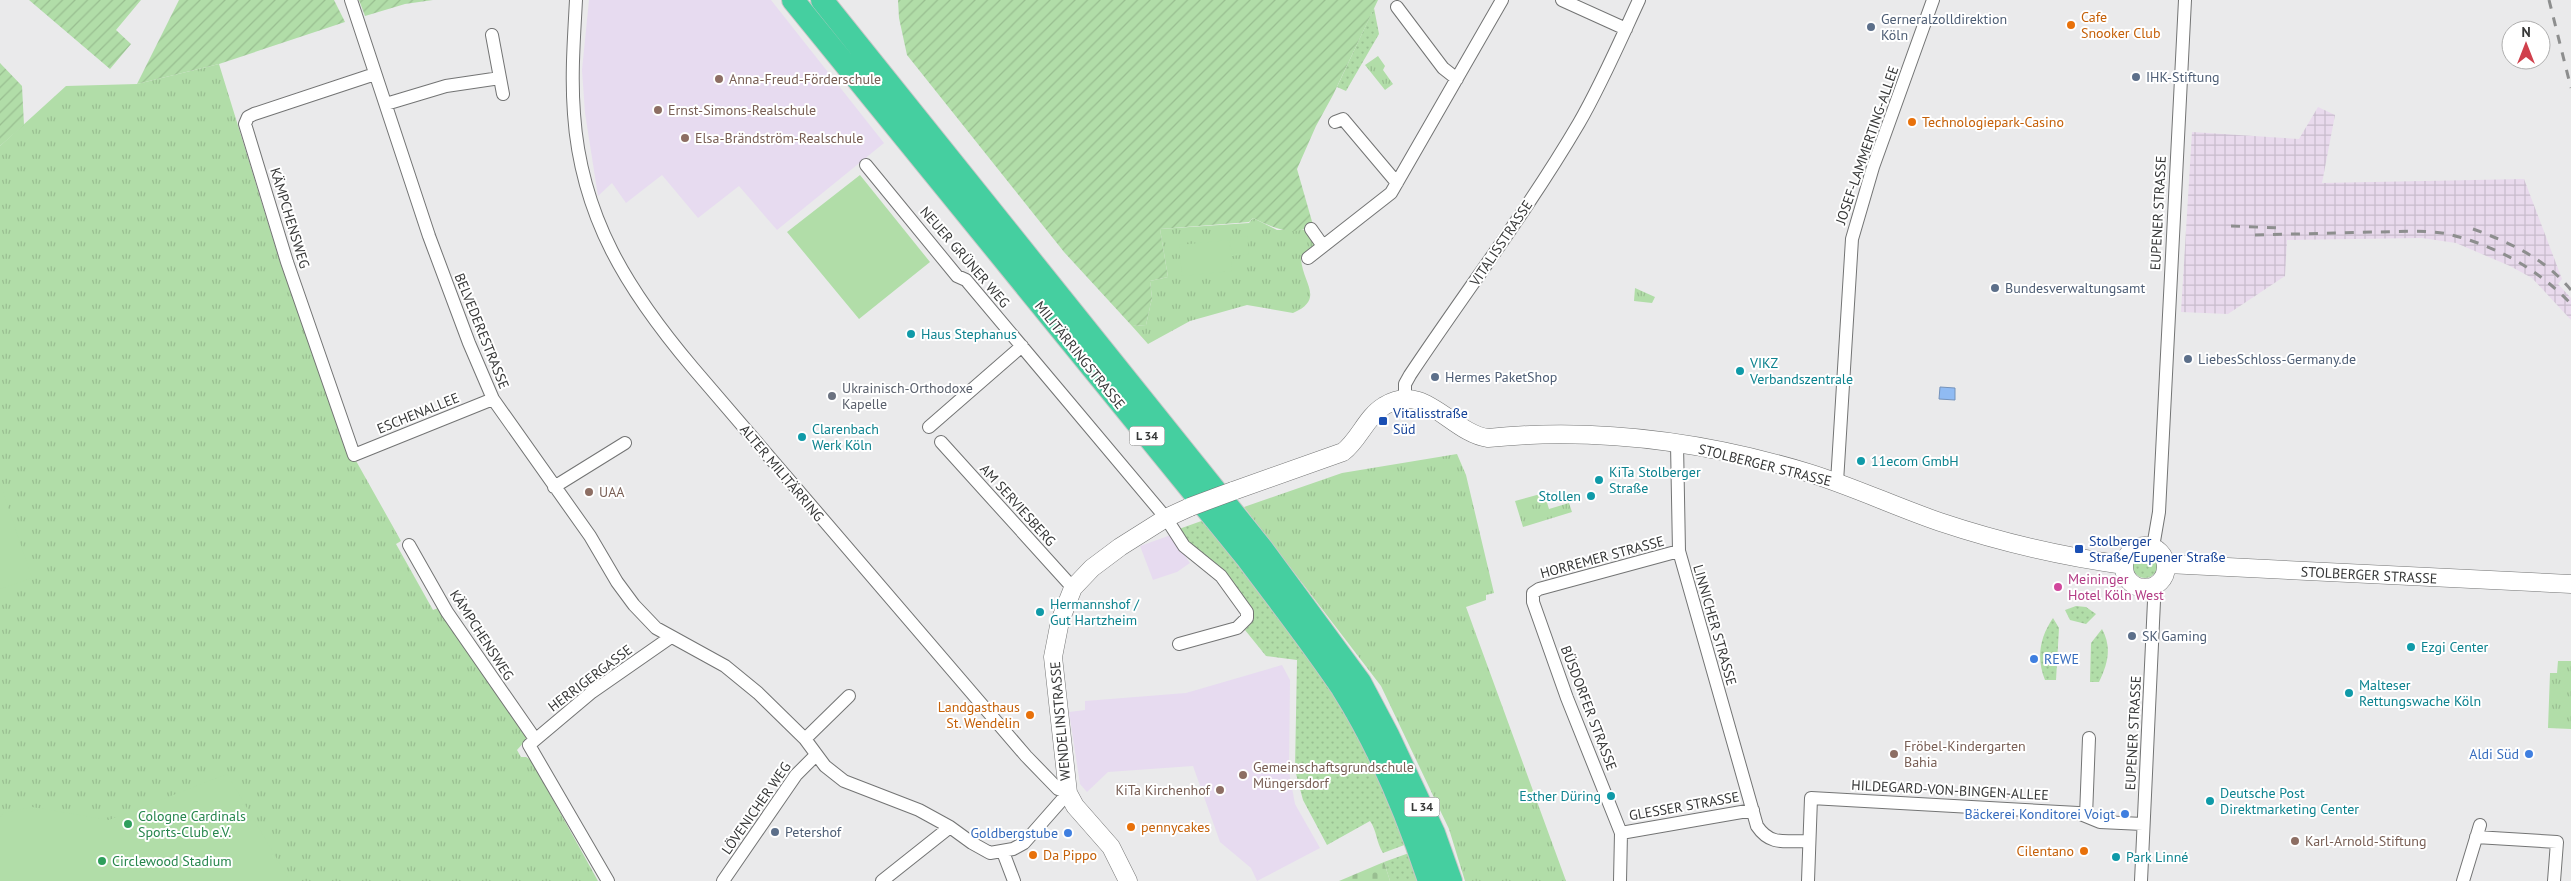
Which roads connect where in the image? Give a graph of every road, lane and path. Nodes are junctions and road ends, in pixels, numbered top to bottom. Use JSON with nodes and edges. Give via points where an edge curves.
{"nodes":[{"id":1,"x":351,"y":0,"type":"edge"},
{"id":2,"x":576,"y":0,"type":"edge"},
{"id":3,"x":793,"y":0,"type":"edge"},
{"id":4,"x":822,"y":0,"type":"edge"},
{"id":5,"x":839,"y":0,"type":"edge"},
{"id":6,"x":1502,"y":0,"type":"edge"},
{"id":7,"x":1562,"y":0,"type":"edge"},
{"id":8,"x":1639,"y":0,"type":"edge"},
{"id":9,"x":1933,"y":0,"type":"edge"},
{"id":10,"x":2185,"y":0,"type":"edge"},
{"id":11,"x":1397,"y":6,"type":"dead end"},
{"id":12,"x":1626,"y":29,"type":"junction"},
{"id":13,"x":492,"y":35,"type":"dead end"},
{"id":14,"x":859,"y":47,"type":"junction"},
{"id":15,"x":375,"y":74,"type":"junction"},
{"id":16,"x":500,"y":78,"type":"junction"},
{"id":17,"x":1457,"y":79,"type":"junction"},
{"id":18,"x":503,"y":94,"type":"dead end"},
{"id":19,"x":386,"y":104,"type":"junction"},
{"id":20,"x":1335,"y":122,"type":"dead end"},
{"id":21,"x":866,"y":165,"type":"dead end"},
{"id":22,"x":1397,"y":182,"type":"junction"},
{"id":23,"x":1310,"y":229,"type":"dead end"},
{"id":24,"x":1323,"y":246,"type":"junction"},
{"id":25,"x":1308,"y":258,"type":"dead end"},
{"id":26,"x":1022,"y":346,"type":"junction"},
{"id":27,"x":1405,"y":398,"type":"junction"},
{"id":28,"x":493,"y":399,"type":"junction"},
{"id":29,"x":929,"y":428,"type":"dead end"},
{"id":30,"x":941,"y":442,"type":"dead end"},
{"id":31,"x":625,"y":443,"type":"dead end"},
{"id":32,"x":1677,"y":444,"type":"junction"},
{"id":33,"x":354,"y":455,"type":"joint"},
{"id":34,"x":1837,"y":482,"type":"junction"},
{"id":35,"x":554,"y":487,"type":"junction"},
{"id":36,"x":1166,"y":518,"type":"junction"},
{"id":37,"x":409,"y":545,"type":"dead end"},
{"id":38,"x":2153,"y":546,"type":"junction"},
{"id":39,"x":1679,"y":551,"type":"junction"},
{"id":40,"x":2167,"y":564,"type":"junction"},
{"id":41,"x":2124,"y":565,"type":"junction"},
{"id":42,"x":2571,"y":584,"type":"edge"},
{"id":43,"x":2152,"y":586,"type":"junction"},
{"id":44,"x":1073,"y":588,"type":"junction"},
{"id":45,"x":1533,"y":593,"type":"joint"},
{"id":46,"x":670,"y":638,"type":"junction"},
{"id":47,"x":1179,"y":644,"type":"dead end"},
{"id":48,"x":850,"y":696,"type":"dead end"},
{"id":49,"x":2090,"y":738,"type":"dead end"},
{"id":50,"x":805,"y":739,"type":"junction"},
{"id":51,"x":532,"y":742,"type":"junction"},
{"id":52,"x":816,"y":755,"type":"junction"},
{"id":53,"x":1068,"y":792,"type":"junction"},
{"id":54,"x":1753,"y":810,"type":"junction"},
{"id":55,"x":2086,"y":816,"type":"junction"},
{"id":56,"x":2143,"y":824,"type":"junction"},
{"id":57,"x":950,"y":827,"type":"junction"},
{"id":58,"x":1622,"y":833,"type":"junction"},
{"id":59,"x":1810,"y":841,"type":"junction"},
{"id":60,"x":1004,"y":852,"type":"junction"},
{"id":61,"x":608,"y":881,"type":"edge"},
{"id":62,"x":723,"y":881,"type":"edge"},
{"id":63,"x":882,"y":881,"type":"edge"},
{"id":64,"x":1014,"y":881,"type":"edge"},
{"id":65,"x":1128,"y":881,"type":"edge"},
{"id":66,"x":1429,"y":881,"type":"edge"},
{"id":67,"x":1451,"y":881,"type":"edge"},
{"id":68,"x":1620,"y":881,"type":"edge"},
{"id":69,"x":1808,"y":881,"type":"edge"},
{"id":70,"x":2141,"y":881,"type":"edge"},
{"id":71,"x":2463,"y":881,"type":"edge"},
{"id":72,"x":2554,"y":881,"type":"edge"}],
"edges":[{"from":1,"to":15,"type":"street","name":"BELVEDERESTRASSE"},
{"from":2,"to":53,"type":"street","name":"ALTER MILITÄRRING","via":[[572,82],[579,159],[602,233],[630,284],[668,339],[829,529],[1032,762],[1058,789]]},
{"from":3,"to":66,"type":"highway","name":"MILITÄRRINGSTRASSE","number":"L 34","via":[[1291,616],[1342,689],[1388,772]]},
{"from":4,"to":14,"type":"highway","name":"MILITÄRRINGSTRASSE","number":"L 34"},
{"from":5,"to":14,"type":"highway","number":"L 34","via":[[852,20]]},
{"from":6,"to":17,"type":"street"},
{"from":7,"to":12,"type":"street"},
{"from":8,"to":12,"type":"street","name":"VITALISSTRASSE"},
{"from":9,"to":34,"type":"street","name":"JOSEF-LAMMERTING-ALLEE","via":[[1871,175],[1852,240]]},
{"from":10,"to":38,"type":"street","name":"EUPENER STRASSE","via":[[2159,512]]},
{"from":11,"to":17,"type":"street","via":[[1446,71]]},
{"from":12,"to":27,"type":"street","name":"VITALISSTRASSE","via":[[1579,123],[1521,214],[1410,375],[1405,384]]},
{"from":13,"to":16,"type":"street"},
{"from":14,"to":67,"type":"highway","name":"MILITÄRRINGSTRASSE","number":"L 34","via":[[1257,543],[1360,682],[1434,833]]},
{"from":15,"to":19,"type":"street","name":"BELVEDERESTRASSE"},
{"from":15,"to":33,"type":"street","name":"KÄMPCHENSWEG","via":[[254,114],[245,124],[287,262]]},
{"from":16,"to":18,"type":"street"},
{"from":16,"to":19,"type":"street","via":[[446,86]]},
{"from":17,"to":22,"type":"street"},
{"from":19,"to":28,"type":"street","name":"BELVEDERESTRASSE","via":[[432,244]]},
{"from":20,"to":22,"type":"street","via":[[1343,119]]},
{"from":21,"to":26,"type":"street","name":"NEUER GRÜNER WEG","via":[[957,276],[966,280]]},
{"from":22,"to":24,"type":"street","via":[[1382,202]]},
{"from":23,"to":24,"type":"street"},
{"from":24,"to":25,"type":"street"},
{"from":26,"to":29,"type":"street"},
{"from":26,"to":36,"type":"street","name":"NEUER GRÜNER WEG"},
{"from":27,"to":32,"type":"street","name":"STOLBERGER STRASSE","via":[[1421,400],[1476,436],[1575,434]]},
{"from":27,"to":36,"type":"street","name":"WENDELINSTRASSE","bridge":true,"via":[[1382,407],[1344,451]]},
{"from":28,"to":33,"type":"street","name":"ESCHENALLEE"},
{"from":28,"to":35,"type":"street","name":"BELVEDERESTRASSE"},
{"from":30,"to":44,"type":"street","name":"AM SERVIESBERG"},
{"from":31,"to":35,"type":"street"},
{"from":32,"to":34,"type":"street","name":"STOLBERGER STRASSE","via":[[1777,464]]},
{"from":32,"to":39,"type":"street","name":"LINNICHER STRASSE"},
{"from":34,"to":41,"type":"street","name":"STOLBERGER STRASSE","via":[[1938,522],[2025,549]]},
{"from":35,"to":46,"type":"street","name":"BELVEDERESTRASSE","via":[[590,536],[622,590],[656,628]]},
{"from":36,"to":44,"type":"street","name":"WENDELINSTRASSE","via":[[1120,546]]},
{"from":36,"to":47,"type":"street","via":[[1184,546],[1221,576],[1247,612],[1247,618],[1237,628]]},
{"from":37,"to":51,"type":"street","name":"KÄMPCHENSWEG","via":[[447,612]]},
{"from":38,"to":40,"type":"street","via":[[2160,550]]},
{"from":38,"to":41,"type":"street","via":[[2138,546],[2130,551]]},
{"from":39,"to":45,"type":"street","name":"HORREMER STRASSE"},
{"from":39,"to":54,"type":"street","name":"LINNICHER STRASSE"},
{"from":40,"to":42,"type":"street","name":"STOLBERGER STRASSE"},
{"from":40,"to":43,"type":"street","via":[[2162,580]]},
{"from":41,"to":43,"type":"street","via":[[2131,583],[2138,587]]},
{"from":43,"to":56,"type":"street","name":"EUPENER STRASSE","via":[[2154,601]]},
{"from":44,"to":53,"type":"street","name":"WENDELINSTRASSE","via":[[1060,621],[1053,657]]},
{"from":45,"to":58,"type":"street","name":"BÜSDORFER STRASSE","via":[[1533,602],[1568,698]]},
{"from":46,"to":50,"type":"street","name":"BELVEDERESTRASSE","via":[[725,666]]},
{"from":46,"to":51,"type":"street","name":"HERRIGERGASSE","via":[[592,692]]},
{"from":48,"to":50,"type":"street"},
{"from":49,"to":55,"type":"street"},
{"from":50,"to":52,"type":"street","name":"BELVEDERESTRASSE"},
{"from":51,"to":61,"type":"street","name":"KÄMPCHENSWEG"},
{"from":52,"to":57,"type":"street","name":"BELVEDERESTRASSE","via":[[844,780],[919,810]]},
{"from":52,"to":62,"type":"street","name":"LÖVENICHER WEG","via":[[796,774]]},
{"from":53,"to":60,"type":"street","name":"WENDELINSTRASSE","via":[[1024,843]]},
{"from":53,"to":65,"type":"street","name":"ALTER MILITÄRRING","via":[[1075,806],[1111,847]]},
{"from":54,"to":58,"type":"street","name":"GLESSER STRASSE"},
{"from":54,"to":59,"type":"street","name":"LINNICHER STRASSE","via":[[1757,826],[1765,837]]},
{"from":55,"to":56,"type":"street","name":"HILDEGARD-VON-BINGEN-ALLEE","via":[[2100,822]]},
{"from":55,"to":59,"type":"street","name":"HILDEGARD-VON-BINGEN-ALLEE","via":[[2044,810],[1811,798]]},
{"from":56,"to":70,"type":"street","name":"EUPENER STRASSE"},
{"from":57,"to":60,"type":"street","name":"BELVEDERESTRASSE","via":[[990,853]]},
{"from":57,"to":63,"type":"street"},
{"from":58,"to":68,"type":"street"},
{"from":59,"to":69,"type":"street"},
{"from":60,"to":64,"type":"street"},
{"from":71,"to":72,"type":"street","via":[[2478,831],[2556,842]]}]}
